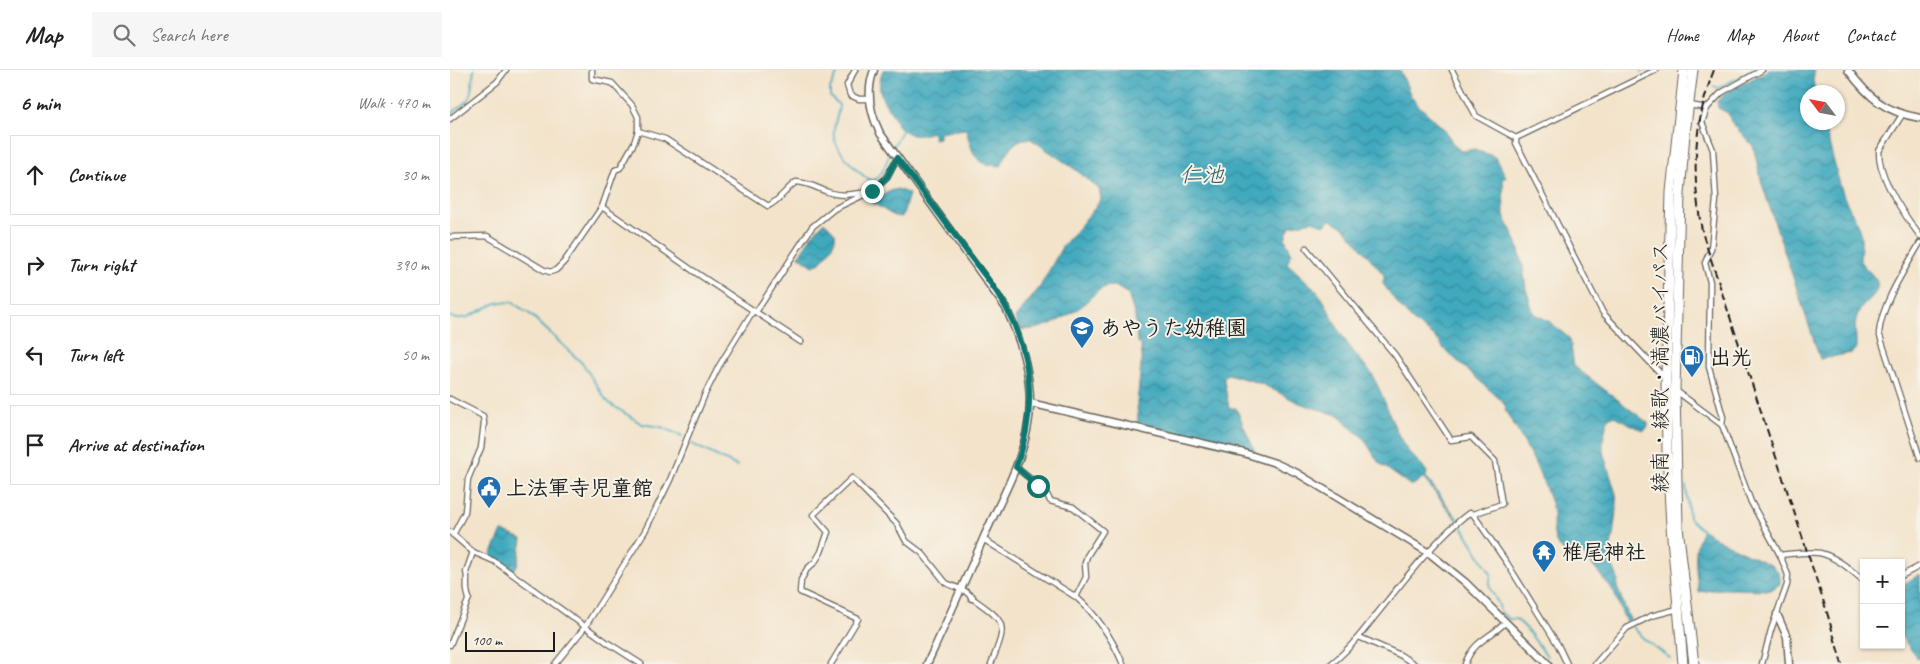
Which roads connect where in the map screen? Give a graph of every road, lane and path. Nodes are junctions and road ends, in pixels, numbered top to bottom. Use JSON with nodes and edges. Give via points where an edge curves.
{"nodes":[{"id":1,"x":506,"y":70,"type":"edge"},
{"id":2,"x":592,"y":70,"type":"edge"},
{"id":3,"x":855,"y":70,"type":"edge"},
{"id":4,"x":874,"y":70,"type":"edge"},
{"id":5,"x":1452,"y":70,"type":"edge"},
{"id":6,"x":1656,"y":70,"type":"edge"},
{"id":7,"x":1679,"y":70,"type":"edge"},
{"id":8,"x":1683,"y":70,"type":"edge"},
{"id":9,"x":1693,"y":70,"type":"edge"},
{"id":10,"x":1762,"y":70,"type":"edge"},
{"id":11,"x":1848,"y":70,"type":"edge"},
{"id":12,"x":869,"y":99,"type":"junction"},
{"id":13,"x":1688,"y":105,"type":"junction"},
{"id":14,"x":1707,"y":108,"type":"junction"},
{"id":15,"x":1902,"y":115,"type":"junction"},
{"id":16,"x":1920,"y":118,"type":"edge"},
{"id":17,"x":450,"y":119,"type":"edge"},
{"id":18,"x":638,"y":131,"type":"junction"},
{"id":19,"x":1516,"y":138,"type":"junction"},
{"id":20,"x":896,"y":156,"type":"junction"},
{"id":21,"x":872,"y":191,"type":"junction"},
{"id":22,"x":602,"y":207,"type":"junction"},
{"id":23,"x":1920,"y":236,"type":"edge"},
{"id":24,"x":450,"y":237,"type":"edge"},
{"id":25,"x":1920,"y":243,"type":"edge"},
{"id":26,"x":1306,"y":248,"type":"dead end"},
{"id":27,"x":755,"y":311,"type":"junction"},
{"id":28,"x":801,"y":342,"type":"dead end"},
{"id":29,"x":1666,"y":380,"type":"junction"},
{"id":30,"x":1675,"y":390,"type":"junction"},
{"id":31,"x":450,"y":399,"type":"edge"},
{"id":32,"x":1030,"y":403,"type":"junction"},
{"id":33,"x":1722,"y":425,"type":"junction"},
{"id":34,"x":1920,"y":458,"type":"edge"},
{"id":35,"x":1016,"y":467,"type":"junction"},
{"id":36,"x":1473,"y":514,"type":"junction"},
{"id":37,"x":452,"y":533,"type":"edge"},
{"id":38,"x":983,"y":539,"type":"junction"},
{"id":39,"x":473,"y":552,"type":"junction"},
{"id":40,"x":1429,"y":553,"type":"junction"},
{"id":41,"x":1780,"y":554,"type":"junction"},
{"id":42,"x":1920,"y":566,"type":"edge"},
{"id":43,"x":1905,"y":574,"type":"edge"},
{"id":44,"x":1860,"y":578,"type":"edge"},
{"id":45,"x":961,"y":591,"type":"junction"},
{"id":46,"x":1076,"y":597,"type":"junction"},
{"id":47,"x":1678,"y":609,"type":"junction"},
{"id":48,"x":1777,"y":614,"type":"junction"},
{"id":49,"x":1506,"y":622,"type":"junction"},
{"id":50,"x":584,"y":626,"type":"junction"},
{"id":51,"x":1359,"y":637,"type":"junction"},
{"id":52,"x":450,"y":645,"type":"edge"},
{"id":53,"x":555,"y":664,"type":"edge"},
{"id":54,"x":641,"y":664,"type":"edge"},
{"id":55,"x":831,"y":664,"type":"edge"},
{"id":56,"x":927,"y":664,"type":"edge"},
{"id":57,"x":991,"y":664,"type":"edge"},
{"id":58,"x":1123,"y":664,"type":"edge"},
{"id":59,"x":1331,"y":664,"type":"edge"},
{"id":60,"x":1414,"y":664,"type":"edge"},
{"id":61,"x":1465,"y":664,"type":"edge"},
{"id":62,"x":1548,"y":664,"type":"edge"},
{"id":63,"x":1567,"y":664,"type":"edge"},
{"id":64,"x":1594,"y":664,"type":"edge"},
{"id":65,"x":1683,"y":664,"type":"edge"},
{"id":66,"x":1694,"y":664,"type":"edge"},
{"id":67,"x":1762,"y":664,"type":"edge"},
{"id":68,"x":1788,"y":664,"type":"edge"}],
"edges":[{"from":1,"to":17,"type":"street","via":[[497,82]]},
{"from":2,"to":18,"type":"street","via":[[592,79],[612,83],[632,105],[638,118]]},
{"from":3,"to":12,"type":"street","via":[[847,85],[850,94],[859,99]]},
{"from":4,"to":12,"type":"street"},
{"from":5,"to":19,"type":"street","via":[[1476,116]]},
{"from":6,"to":19,"type":"street"},
{"from":7,"to":8,"type":"street"},
{"from":8,"to":29,"type":"highway","name":"綾南・綾歌・満濃バイパス","via":[[1671,192]]},
{"from":9,"to":13,"type":"highway","name":"綾南・綾歌・満濃バイパス"},
{"from":10,"to":14,"type":"street","via":[[1721,93]]},
{"from":11,"to":15,"type":"street","via":[[1860,87]]},
{"from":12,"to":20,"type":"street","via":[[874,120]]},
{"from":13,"to":14,"type":"street"},
{"from":13,"to":30,"type":"highway","name":"綾南・綾歌・満濃バイパス","via":[[1680,194]]},
{"from":14,"to":33,"type":"street","via":[[1702,119],[1712,150],[1716,200],[1711,250],[1705,263],[1710,282],[1708,356]]},
{"from":15,"to":16,"type":"street"},
{"from":15,"to":23,"type":"street","via":[[1879,156],[1884,176]]},
{"from":18,"to":21,"type":"street","via":[[665,139],[768,206],[796,182],[813,184],[831,193]]},
{"from":18,"to":22,"type":"street","via":[[620,168],[615,170]]},
{"from":19,"to":29,"type":"street","via":[[1603,313]]},
{"from":20,"to":21,"type":"street","via":[[887,177]]},
{"from":20,"to":32,"type":"street","via":[[1006,308],[1026,362]]},
{"from":21,"to":27,"type":"street","via":[[834,209],[812,227]]},
{"from":22,"to":24,"type":"street","via":[[564,262],[550,272],[487,236]]},
{"from":22,"to":27,"type":"street"},
{"from":25,"to":34,"type":"street","via":[[1880,319],[1879,333]]},
{"from":26,"to":36,"type":"street","via":[[1395,355],[1450,440],[1471,437],[1495,461],[1502,504]]},
{"from":27,"to":28,"type":"street"},
{"from":27,"to":50,"type":"street","via":[[719,366],[645,531]]},
{"from":29,"to":30,"type":"street"},
{"from":29,"to":47,"type":"highway","name":"綾南・綾歌・満濃バイパス","via":[[1667,450]]},
{"from":30,"to":33,"type":"street"},
{"from":30,"to":66,"type":"highway","name":"綾南・綾歌・満濃バイパス","via":[[1678,527]]},
{"from":31,"to":37,"type":"street","via":[[482,416],[484,423],[481,448],[468,478],[465,512]]},
{"from":32,"to":35,"type":"street","via":[[1024,446]]},
{"from":32,"to":40,"type":"street","via":[[1244,453],[1274,463],[1297,472]]},
{"from":33,"to":41,"type":"street","via":[[1751,502]]},
{"from":35,"to":38,"type":"street"},
{"from":35,"to":46,"type":"street","via":[[1047,493],[1050,501],[1073,507],[1103,531],[1087,556],[1086,577]]},
{"from":36,"to":40,"type":"street","via":[[1459,520]]},
{"from":36,"to":63,"type":"street","via":[[1507,563]]},
{"from":37,"to":39,"type":"street"},
{"from":38,"to":45,"type":"street"},
{"from":38,"to":46,"type":"street"},
{"from":39,"to":50,"type":"street","via":[[494,561]]},
{"from":39,"to":52,"type":"street","via":[[466,572],[465,588],[469,598]]},
{"from":40,"to":49,"type":"street"},
{"from":40,"to":51,"type":"street"},
{"from":41,"to":44,"type":"street","via":[[1818,552]]},
{"from":41,"to":48,"type":"street","via":[[1788,575]]},
{"from":42,"to":43,"type":"street"},
{"from":45,"to":55,"type":"street","via":[[946,583],[922,553],[911,547],[897,524],[852,478],[813,515],[828,532],[818,557],[801,580],[800,592],[858,619]]},
{"from":45,"to":56,"type":"street"},
{"from":45,"to":57,"type":"street","via":[[992,612],[1002,625],[1001,638]]},
{"from":46,"to":58,"type":"street","via":[[1102,623]]},
{"from":47,"to":64,"type":"street","via":[[1631,625]]},
{"from":47,"to":65,"type":"highway","name":"綾南・綾歌・満濃バイパス"},
{"from":48,"to":67,"type":"street"},
{"from":48,"to":68,"type":"street","via":[[1787,637]]},
{"from":49,"to":61,"type":"street","via":[[1481,640]]},
{"from":49,"to":62,"type":"street"},
{"from":50,"to":53,"type":"street"},
{"from":50,"to":54,"type":"street"},
{"from":51,"to":59,"type":"street"},
{"from":51,"to":60,"type":"street"}]}
